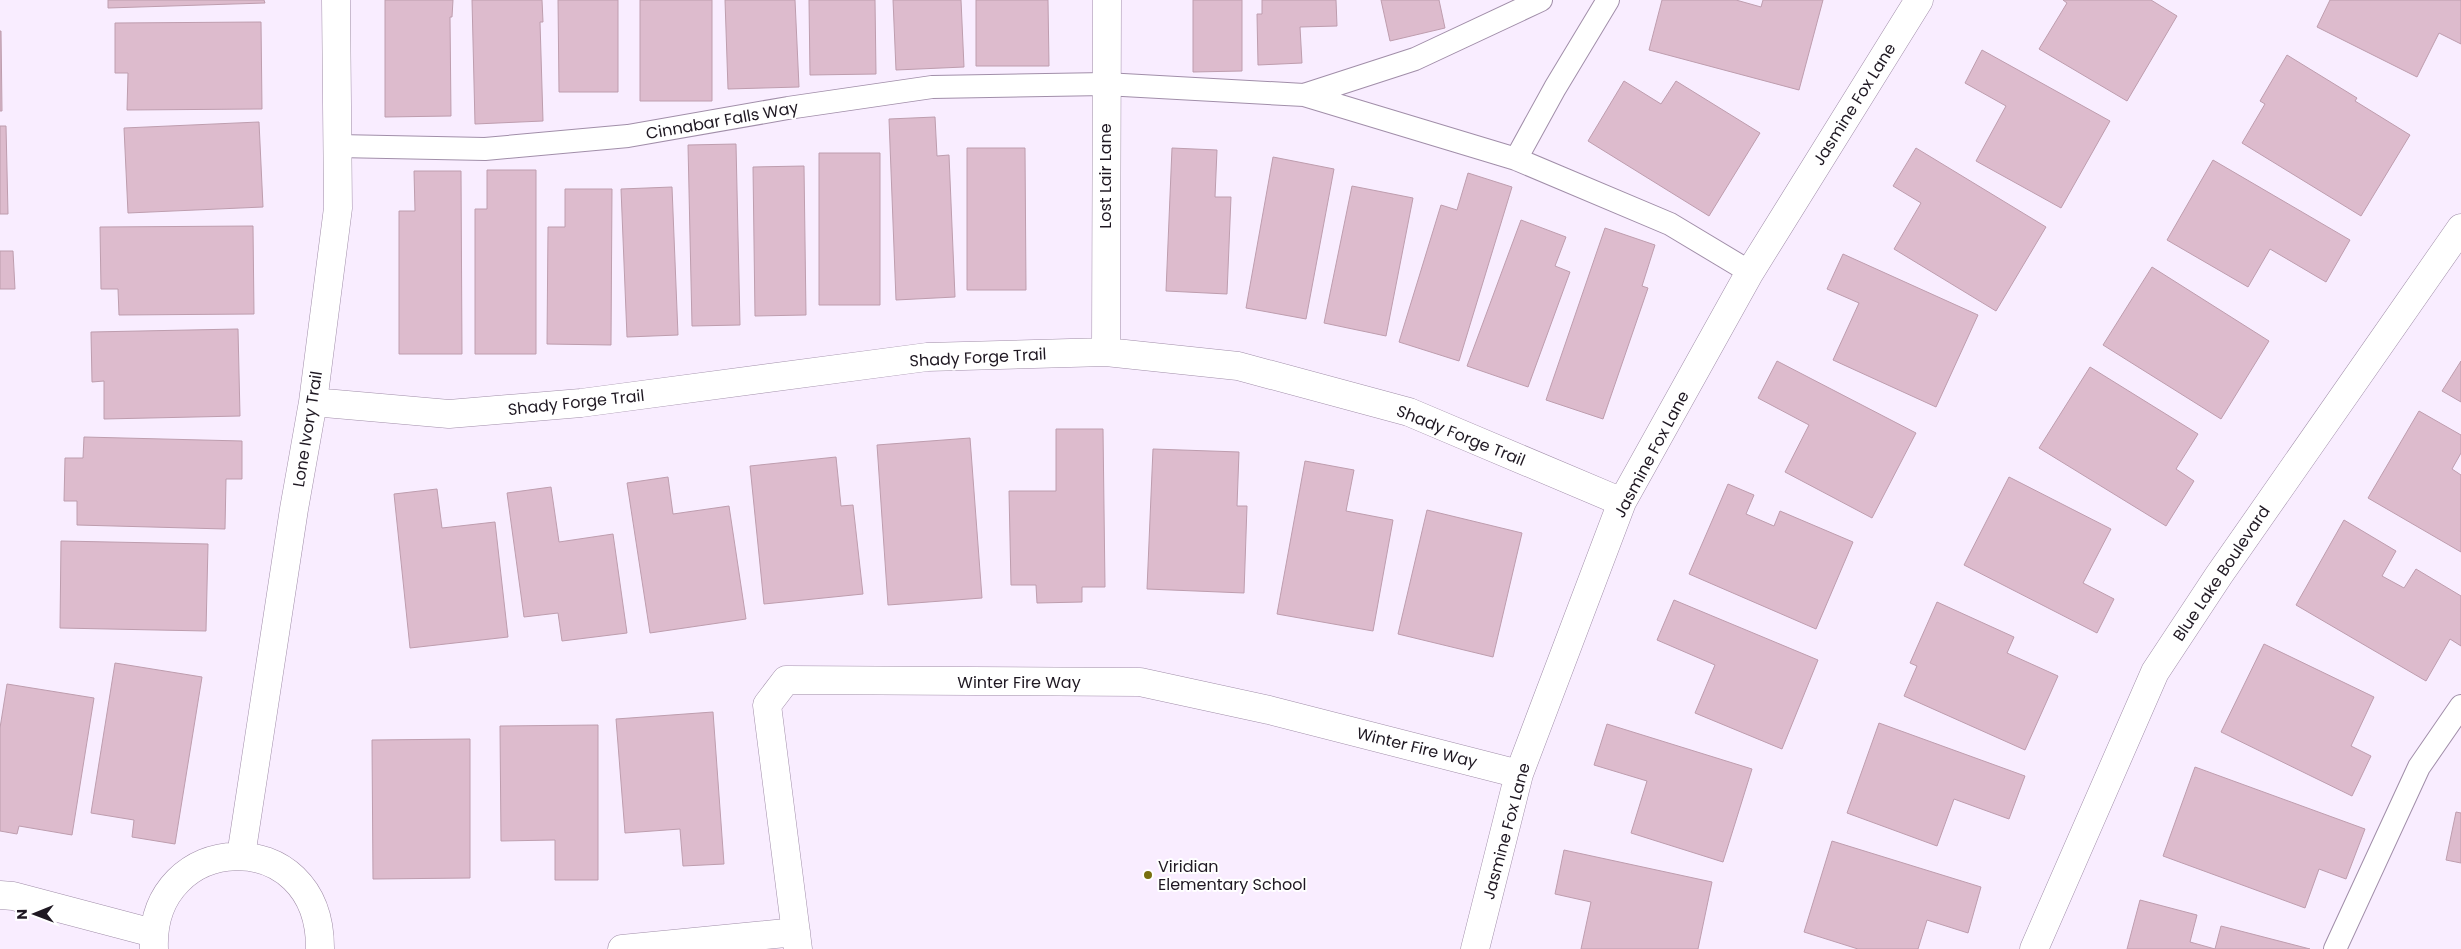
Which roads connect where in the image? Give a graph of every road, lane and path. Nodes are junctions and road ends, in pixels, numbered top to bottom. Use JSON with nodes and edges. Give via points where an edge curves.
{"nodes":[{"id":1,"x":336,"y":0,"type":"edge"},
{"id":2,"x":1106,"y":0,"type":"edge"},
{"id":3,"x":1541,"y":0,"type":"edge"},
{"id":4,"x":1608,"y":0,"type":"edge"},
{"id":5,"x":1919,"y":0,"type":"edge"},
{"id":6,"x":1105,"y":84,"type":"junction"},
{"id":7,"x":1304,"y":95,"type":"junction"},
{"id":8,"x":338,"y":146,"type":"junction"},
{"id":9,"x":1516,"y":159,"type":"junction"},
{"id":10,"x":2461,"y":228,"type":"edge"},
{"id":11,"x":1750,"y":272,"type":"junction"},
{"id":12,"x":1106,"y":352,"type":"junction"},
{"id":13,"x":313,"y":402,"type":"junction"},
{"id":14,"x":1622,"y":502,"type":"junction"},
{"id":15,"x":2461,"y":706,"type":"edge"},
{"id":16,"x":1519,"y":774,"type":"junction"},
{"id":17,"x":242,"y":856,"type":"junction"},
{"id":18,"x":0,"y":896,"type":"edge"},
{"id":19,"x":154,"y":941,"type":"edge"},
{"id":20,"x":797,"y":941,"type":"edge"},
{"id":21,"x":320,"y":949,"type":"edge"},
{"id":22,"x":622,"y":949,"type":"edge"},
{"id":23,"x":1475,"y":949,"type":"edge"},
{"id":24,"x":2034,"y":949,"type":"edge"},
{"id":25,"x":2336,"y":949,"type":"edge"}],
"edges":[{"from":1,"to":8,"type":"street","name":"Lone Ivory Trail"},
{"from":2,"to":6,"type":"street","name":"Lost Lair Lane"},
{"from":3,"to":7,"type":"lane","via":[[1415,59]]},
{"from":4,"to":9,"type":"lane"},
{"from":5,"to":11,"type":"street","name":"Jasmine Fox Lane"},
{"from":6,"to":7,"type":"lane","name":"Cinnabar Falls Way"},
{"from":6,"to":8,"type":"lane","name":"Cinnabar Falls Way","via":[[932,87],[628,136],[485,149]]},
{"from":6,"to":12,"type":"street","name":"Lost Lair Lane"},
{"from":7,"to":9,"type":"lane"},
{"from":8,"to":13,"type":"street","name":"Lone Ivory Trail","via":[[338,208]]},
{"from":9,"to":11,"type":"lane","via":[[1670,224]]},
{"from":10,"to":24,"type":"street","name":"Blue Lake Boulevard","via":[[2218,574],[2154,672]]},
{"from":11,"to":14,"type":"street","name":"Jasmine Fox Lane"},
{"from":12,"to":13,"type":"street","name":"Shady Forge Trail","via":[[927,357],[591,402],[448,414]]},
{"from":12,"to":14,"type":"street","name":"Shady Forge Trail","via":[[1238,366],[1409,412]]},
{"from":13,"to":17,"type":"street","name":"Lone Ivory Trail"},
{"from":14,"to":16,"type":"street","name":"Jasmine Fox Lane"},
{"from":15,"to":25,"type":"lane","via":[[2419,767]]},
{"from":16,"to":20,"type":"street","name":"Winter Fire Way","via":[[1269,710],[1140,682],[786,680],[767,705]]},
{"from":16,"to":23,"type":"street","name":"Jasmine Fox Lane"},
{"from":17,"to":19,"type":"street","via":[[210,860],[182,876],[162,902]]},
{"from":17,"to":21,"type":"street","via":[[269,862],[294,877],[311,900],[321,927]]},
{"from":18,"to":19,"type":"street","via":[[13,896]]},
{"from":20,"to":22,"type":"street"}]}
